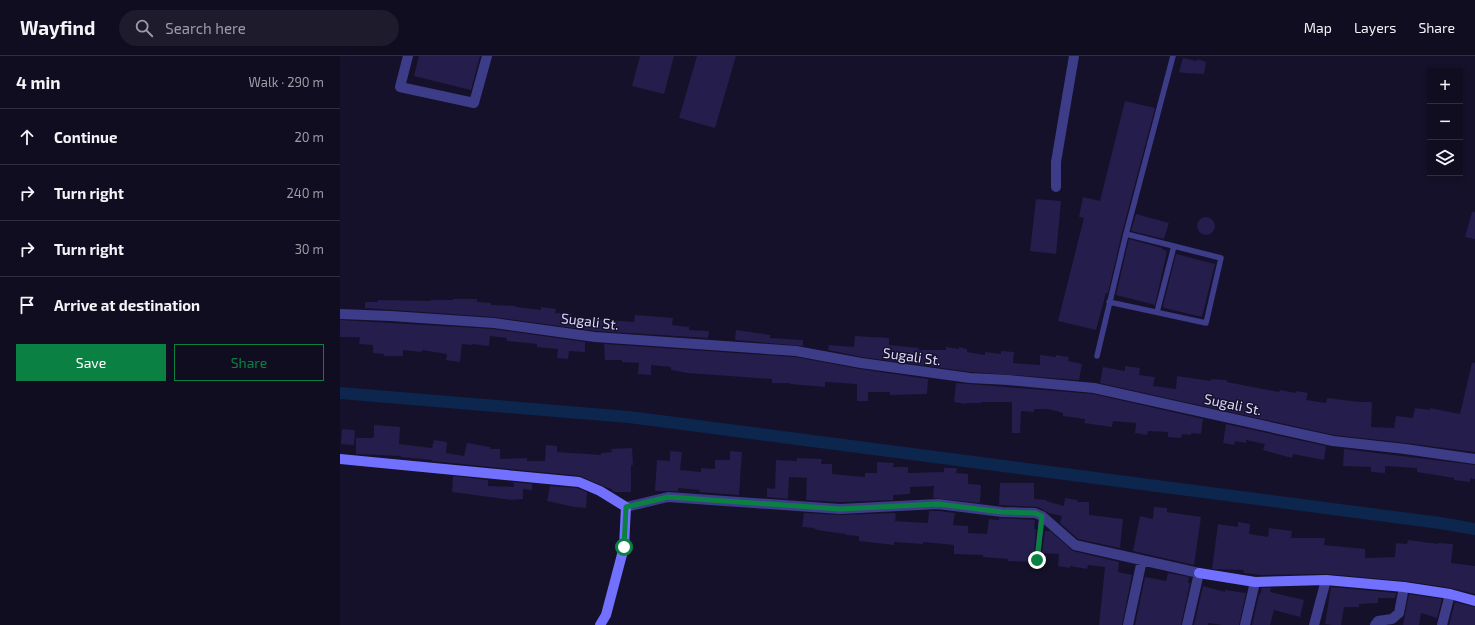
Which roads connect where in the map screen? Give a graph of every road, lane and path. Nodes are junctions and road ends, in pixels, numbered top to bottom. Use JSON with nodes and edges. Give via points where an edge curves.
{"nodes":[{"id":1,"x":408,"y":56,"type":"edge"},
{"id":2,"x":487,"y":56,"type":"edge"},
{"id":3,"x":1074,"y":56,"type":"edge"},
{"id":4,"x":1173,"y":56,"type":"edge"},
{"id":5,"x":1056,"y":186,"type":"dead end"},
{"id":6,"x":1126,"y":234,"type":"junction"},
{"id":7,"x":1174,"y":246,"type":"junction"},
{"id":8,"x":1109,"y":302,"type":"junction"},
{"id":9,"x":1157,"y":312,"type":"junction"},
{"id":10,"x":340,"y":314,"type":"edge"},
{"id":11,"x":1097,"y":356,"type":"dead end"},
{"id":12,"x":1475,"y":458,"type":"edge"},
{"id":13,"x":340,"y":459,"type":"edge"},
{"id":14,"x":626,"y":507,"type":"junction"},
{"id":15,"x":1042,"y":516,"type":"junction"},
{"id":16,"x":1037,"y":560,"type":"dead end"},
{"id":17,"x":1142,"y":560,"type":"junction"},
{"id":18,"x":1199,"y":573,"type":"junction"},
{"id":19,"x":1326,"y":580,"type":"junction"},
{"id":20,"x":1255,"y":582,"type":"junction"},
{"id":21,"x":1404,"y":588,"type":"junction"},
{"id":22,"x":1450,"y":594,"type":"junction"},
{"id":23,"x":1475,"y":601,"type":"edge"},
{"id":24,"x":600,"y":625,"type":"edge"},
{"id":25,"x":1128,"y":625,"type":"edge"},
{"id":26,"x":1187,"y":625,"type":"edge"},
{"id":27,"x":1245,"y":625,"type":"edge"},
{"id":28,"x":1314,"y":625,"type":"edge"},
{"id":29,"x":1375,"y":625,"type":"edge"},
{"id":30,"x":1442,"y":625,"type":"edge"}],
"edges":[{"from":1,"to":2,"type":"street","via":[[400,87],[474,103]]},
{"from":3,"to":5,"type":"street","via":[[1056,162]]},
{"from":4,"to":6,"type":"lane"},
{"from":6,"to":7,"type":"lane"},
{"from":6,"to":8,"type":"lane"},
{"from":7,"to":9,"type":"lane"},
{"from":7,"to":9,"type":"lane","via":[[1221,258],[1206,323]]},
{"from":8,"to":9,"type":"lane"},
{"from":8,"to":11,"type":"lane"},
{"from":10,"to":12,"type":"street","name":"Sugali St.","via":[[494,324],[595,336],[796,352],[970,378],[1094,388],[1333,441]]},
{"from":13,"to":14,"type":"street","via":[[579,482]]},
{"from":14,"to":15,"type":"street","via":[[668,497],[840,509],[938,504],[1002,512],[1035,513]]},
{"from":14,"to":24,"type":"street","via":[[624,547],[606,616]]},
{"from":15,"to":16,"type":"lane"},
{"from":15,"to":17,"type":"street","via":[[1075,545]]},
{"from":17,"to":18,"type":"street"},
{"from":17,"to":25,"type":"street"},
{"from":18,"to":20,"type":"street"},
{"from":18,"to":26,"type":"street"},
{"from":19,"to":20,"type":"street"},
{"from":19,"to":21,"type":"street"},
{"from":19,"to":28,"type":"street"},
{"from":20,"to":27,"type":"street"},
{"from":21,"to":22,"type":"street"},
{"from":21,"to":29,"type":"street","via":[[1399,613],[1392,618],[1378,621]]},
{"from":22,"to":23,"type":"street"},
{"from":22,"to":30,"type":"street"}]}
